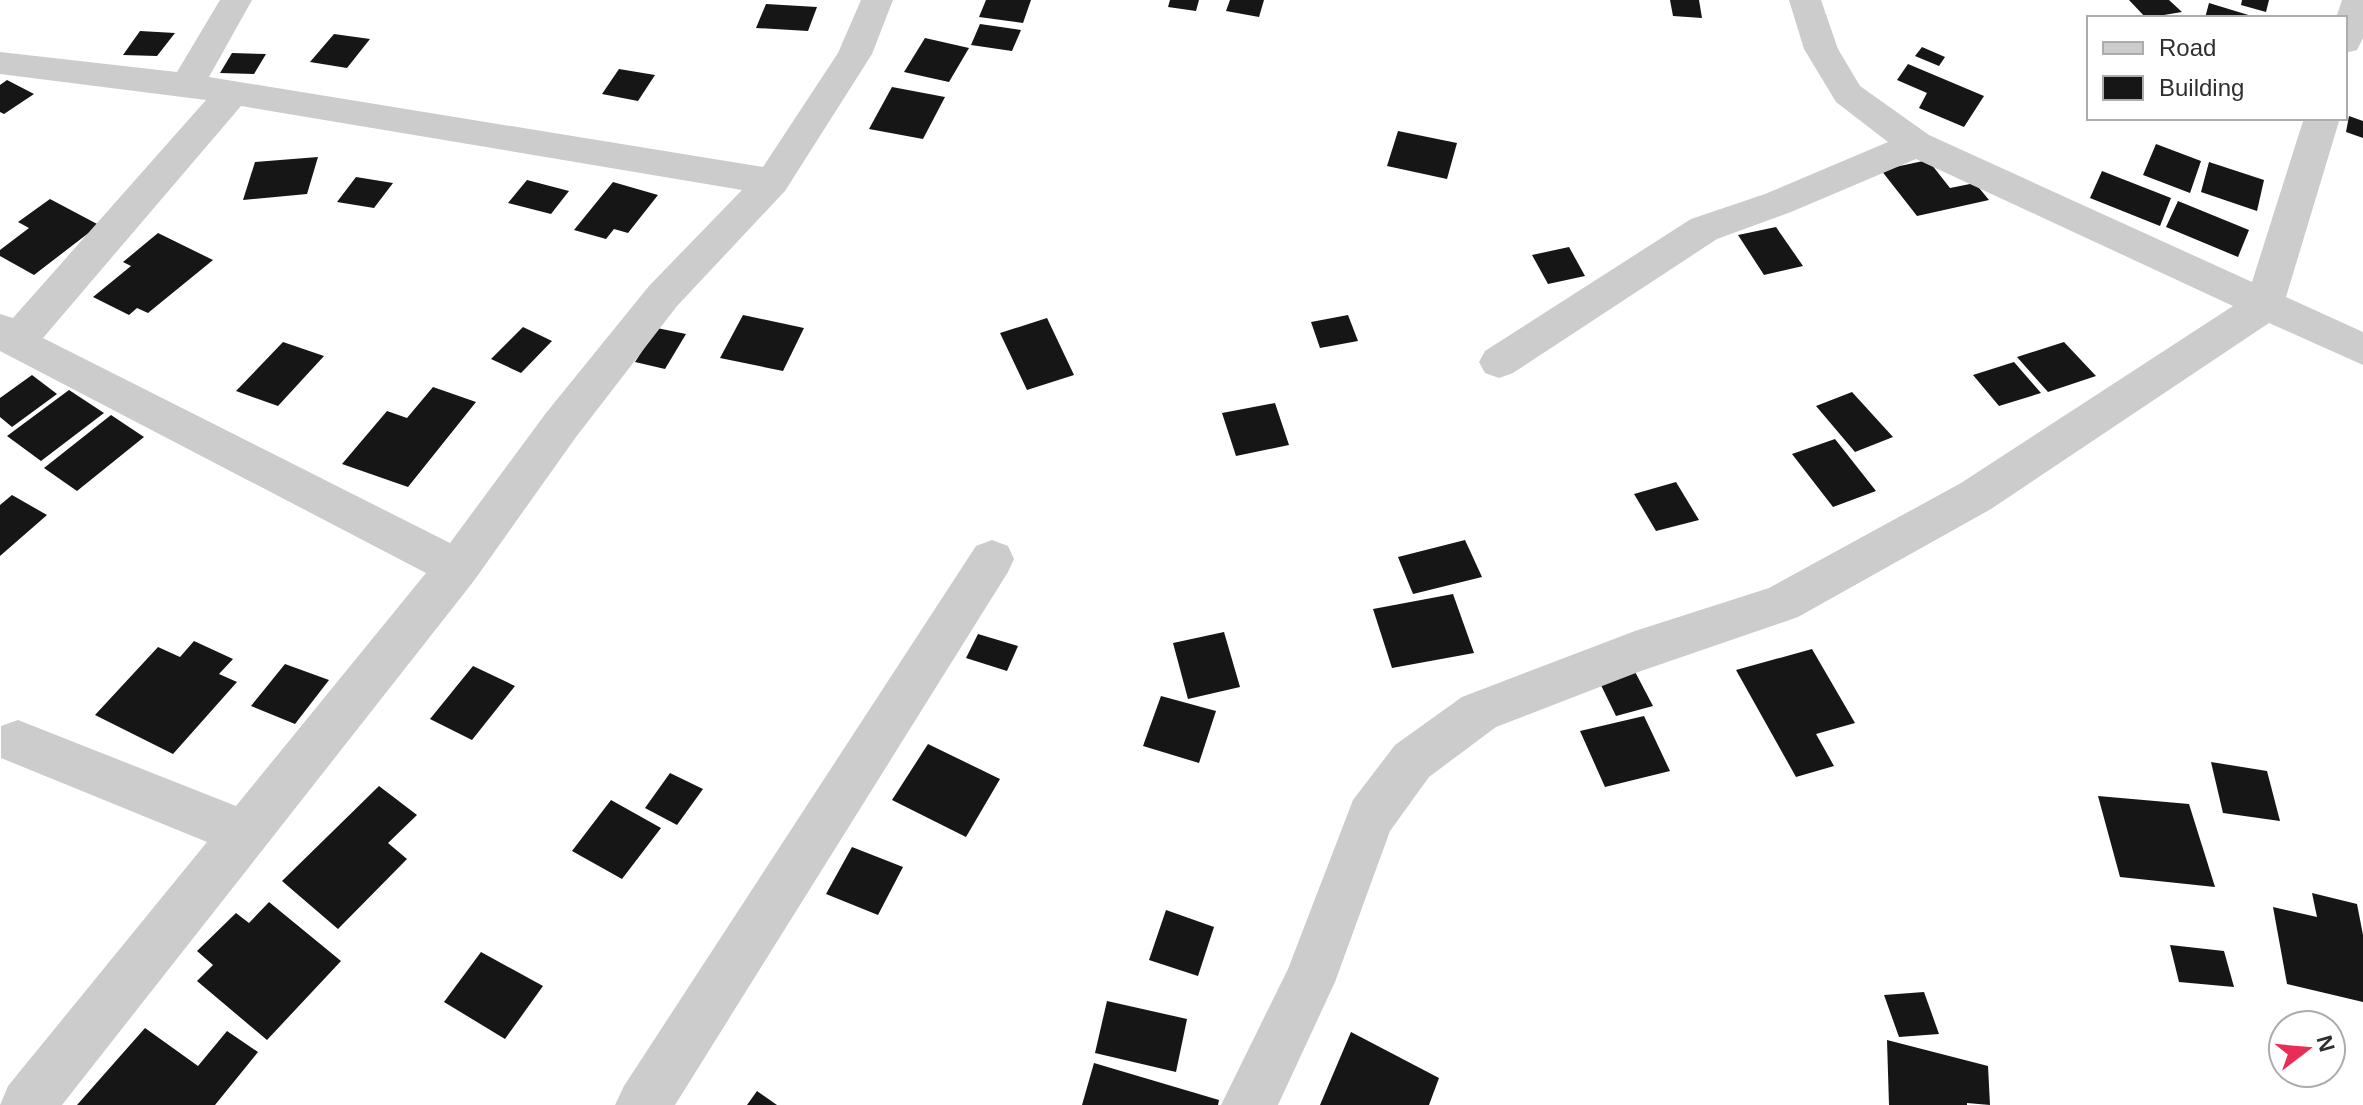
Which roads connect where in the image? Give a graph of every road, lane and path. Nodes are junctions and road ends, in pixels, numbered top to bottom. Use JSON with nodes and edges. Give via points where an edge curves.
{"nodes":[{"id":1,"x":236,"y":0,"type":"edge"},
{"id":2,"x":877,"y":0,"type":"edge"},
{"id":3,"x":1805,"y":0,"type":"edge"},
{"id":4,"x":2358,"y":0,"type":"edge"},
{"id":5,"x":2347,"y":36,"type":"edge"},
{"id":6,"x":0,"y":63,"type":"edge"},
{"id":7,"x":187,"y":85,"type":"junction"},
{"id":8,"x":232,"y":93,"type":"junction"},
{"id":9,"x":2321,"y":120,"type":"edge"},
{"id":10,"x":1916,"y":144,"type":"junction"},
{"id":11,"x":772,"y":182,"type":"junction"},
{"id":12,"x":2264,"y":306,"type":"junction"},
{"id":13,"x":8,"y":336,"type":"edge"},
{"id":14,"x":2363,"y":349,"type":"edge"},
{"id":15,"x":1499,"y":362,"type":"dead end"},
{"id":16,"x":992,"y":559,"type":"dead end"},
{"id":17,"x":457,"y":568,"type":"junction"},
{"id":18,"x":18,"y":742,"type":"dead end"},
{"id":19,"x":244,"y":833,"type":"junction"},
{"id":20,"x":27,"y":1105,"type":"edge"},
{"id":21,"x":643,"y":1105,"type":"edge"},
{"id":22,"x":1249,"y":1105,"type":"edge"}],
"edges":[{"from":1,"to":7,"type":"street"},
{"from":2,"to":11,"type":"street","via":[[855,54]]},
{"from":3,"to":10,"type":"street","via":[[1821,49],[1848,94]]},
{"from":4,"to":5,"type":"street"},
{"from":6,"to":7,"type":"street"},
{"from":7,"to":8,"type":"street"},
{"from":8,"to":11,"type":"street"},
{"from":8,"to":13,"type":"street"},
{"from":9,"to":12,"type":"street"},
{"from":10,"to":12,"type":"street"},
{"from":10,"to":15,"type":"street","via":[[1704,229]]},
{"from":11,"to":17,"type":"street","via":[[663,296]]},
{"from":12,"to":14,"type":"street"},
{"from":12,"to":22,"type":"street","via":[[1976,496],[1782,603],[1479,712],[1412,761],[1370,817],[1309,982]]},
{"from":13,"to":17,"type":"street"},
{"from":16,"to":21,"type":"street"},
{"from":17,"to":19,"type":"street"},
{"from":18,"to":19,"type":"street"},
{"from":19,"to":20,"type":"street"}]}
